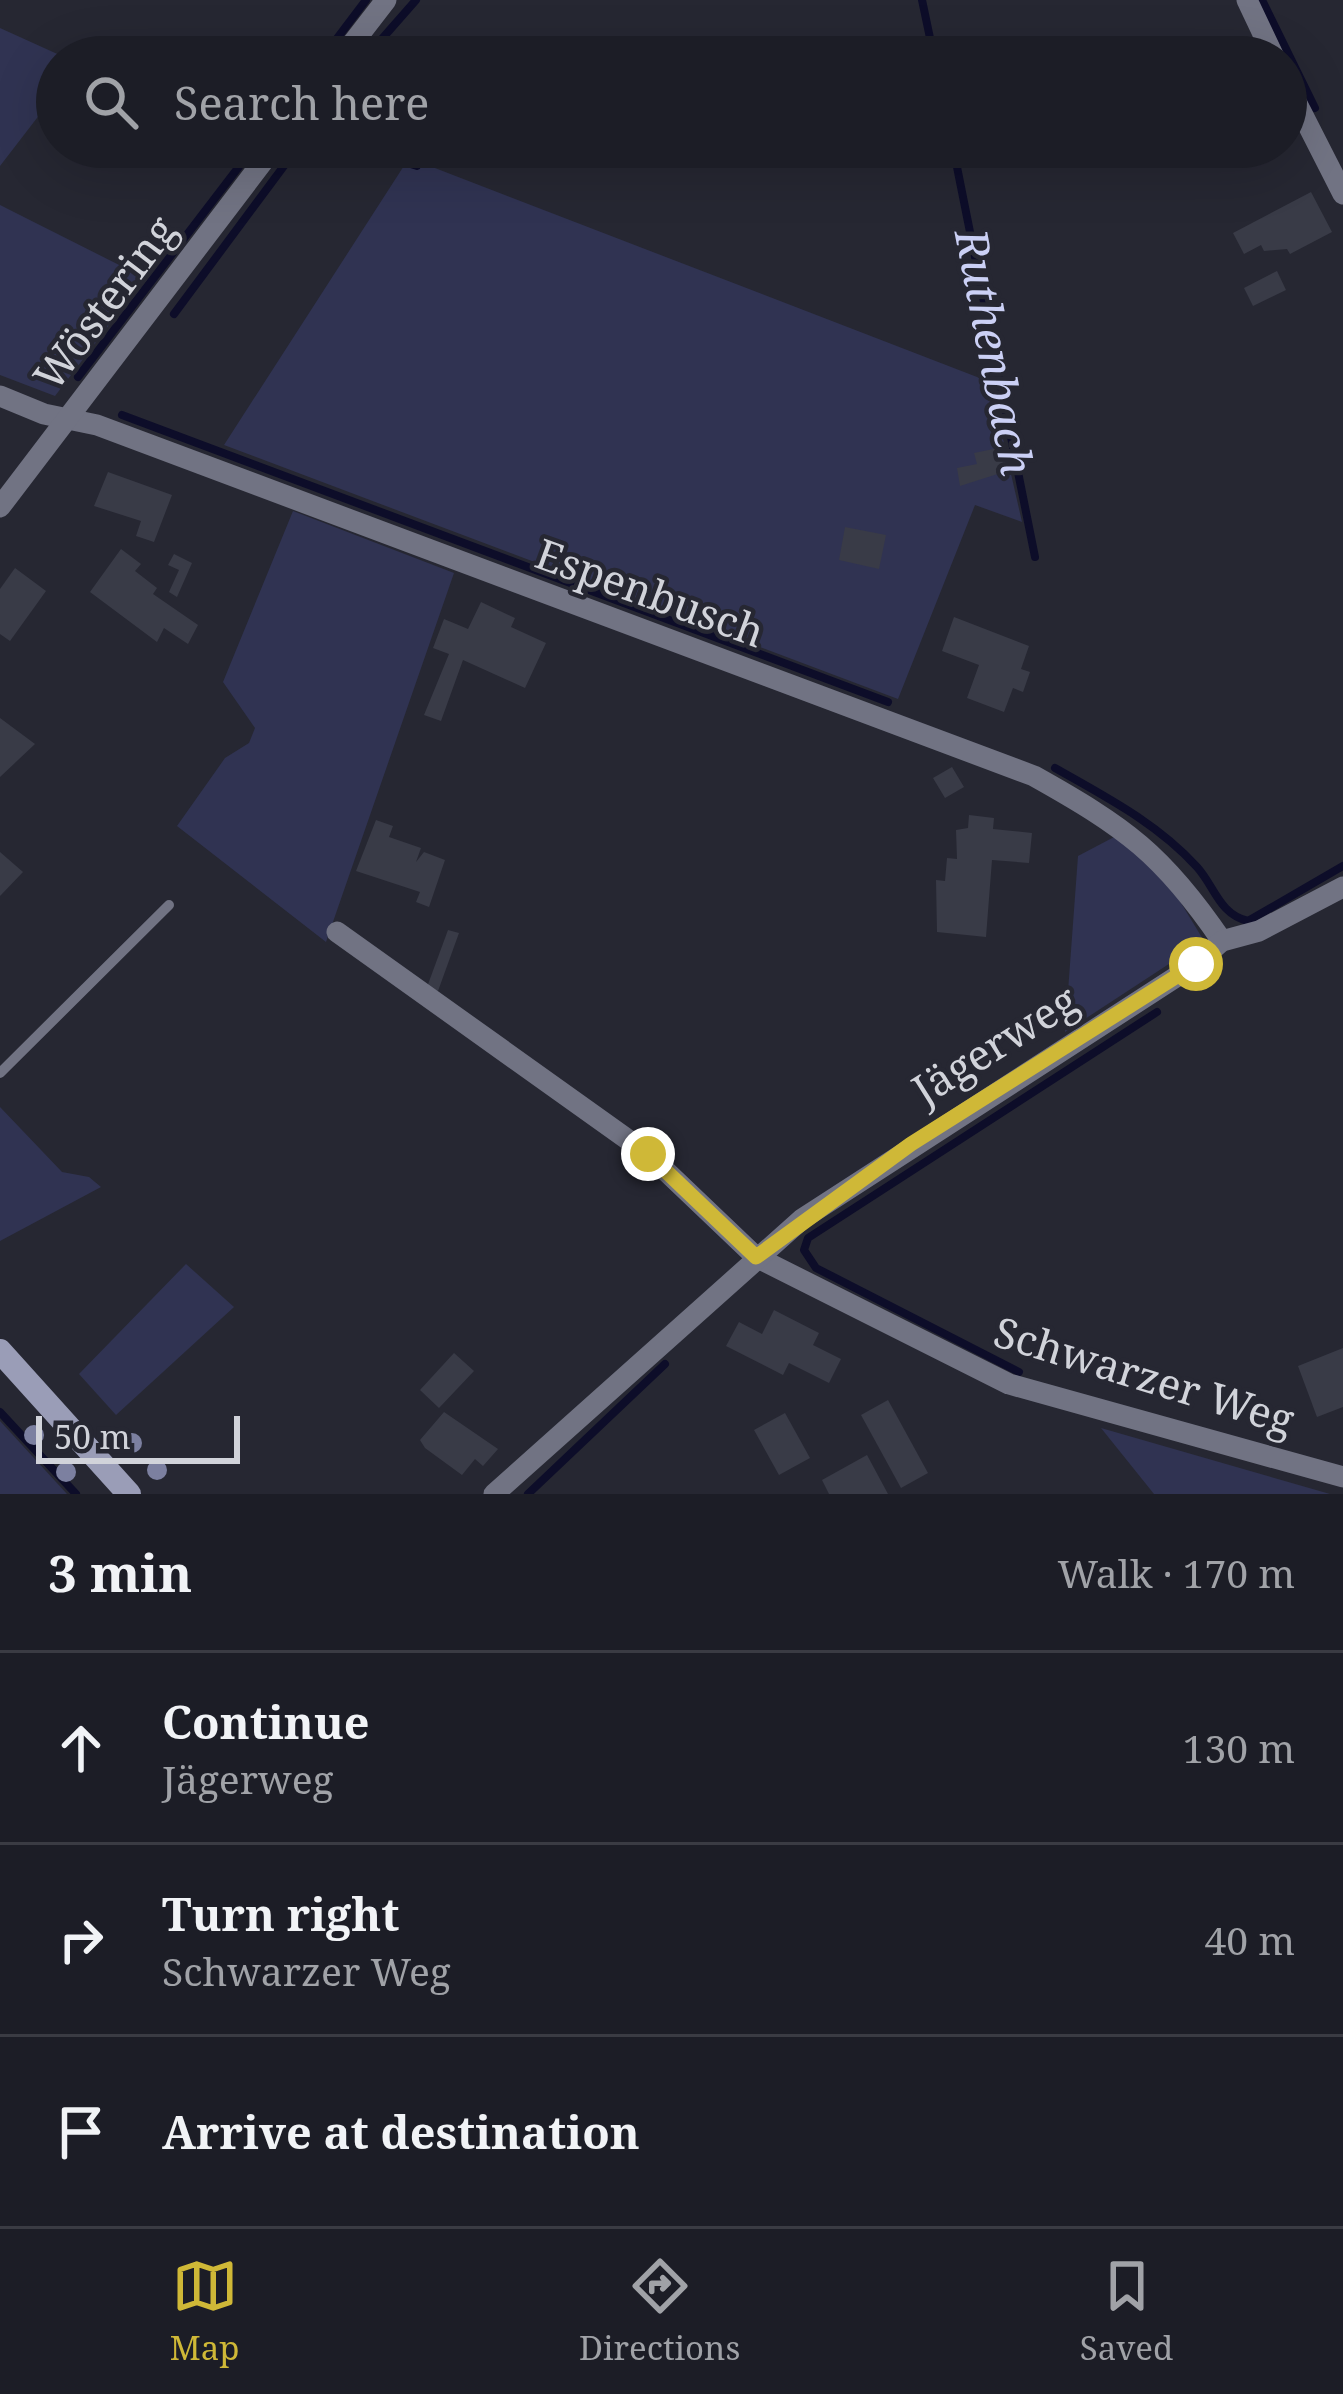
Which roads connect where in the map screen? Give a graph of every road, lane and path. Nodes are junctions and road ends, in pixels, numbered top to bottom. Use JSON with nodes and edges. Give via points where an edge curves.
{"nodes":[{"id":1,"x":386,"y":0,"type":"edge"},
{"id":2,"x":1247,"y":0,"type":"edge"},
{"id":3,"x":358,"y":36,"type":"edge"},
{"id":4,"x":1264,"y":36,"type":"edge"},
{"id":5,"x":1307,"y":123,"type":"edge"},
{"id":6,"x":258,"y":168,"type":"edge"},
{"id":7,"x":1343,"y":194,"type":"edge"},
{"id":8,"x":0,"y":396,"type":"edge"},
{"id":9,"x":67,"y":418,"type":"junction"},
{"id":10,"x":0,"y":507,"type":"edge"},
{"id":11,"x":1343,"y":887,"type":"edge"},
{"id":12,"x":169,"y":904,"type":"dead end"},
{"id":13,"x":337,"y":932,"type":"dead end"},
{"id":14,"x":1222,"y":941,"type":"junction"},
{"id":15,"x":0,"y":1072,"type":"edge"},
{"id":16,"x":756,"y":1257,"type":"junction"},
{"id":17,"x":0,"y":1352,"type":"edge"},
{"id":18,"x":1343,"y":1477,"type":"edge"},
{"id":19,"x":129,"y":1494,"type":"edge"},
{"id":20,"x":494,"y":1494,"type":"edge"}],
"edges":[{"from":1,"to":3,"type":"street"},
{"from":2,"to":4,"type":"street"},
{"from":5,"to":7,"type":"street"},
{"from":6,"to":9,"type":"street","name":"Wöstering"},
{"from":8,"to":9,"type":"street","name":"Espenbusch"},
{"from":9,"to":10,"type":"street","name":"Wöstering"},
{"from":9,"to":14,"type":"street","name":"Espenbusch","via":[[1034,776],[1120,824],[1177,876]]},
{"from":11,"to":14,"type":"street","name":"Jägerweg"},
{"from":12,"to":15,"type":"lane"},
{"from":13,"to":16,"type":"street","name":"Schwarzer Weg","via":[[648,1154]]},
{"from":14,"to":16,"type":"street","name":"Jägerweg","via":[[911,1144]]},
{"from":16,"to":18,"type":"street","name":"Schwarzer Weg","via":[[1010,1384]]},
{"from":16,"to":20,"type":"street","name":"Jägerweg"},
{"from":17,"to":19,"type":"main road"}]}
